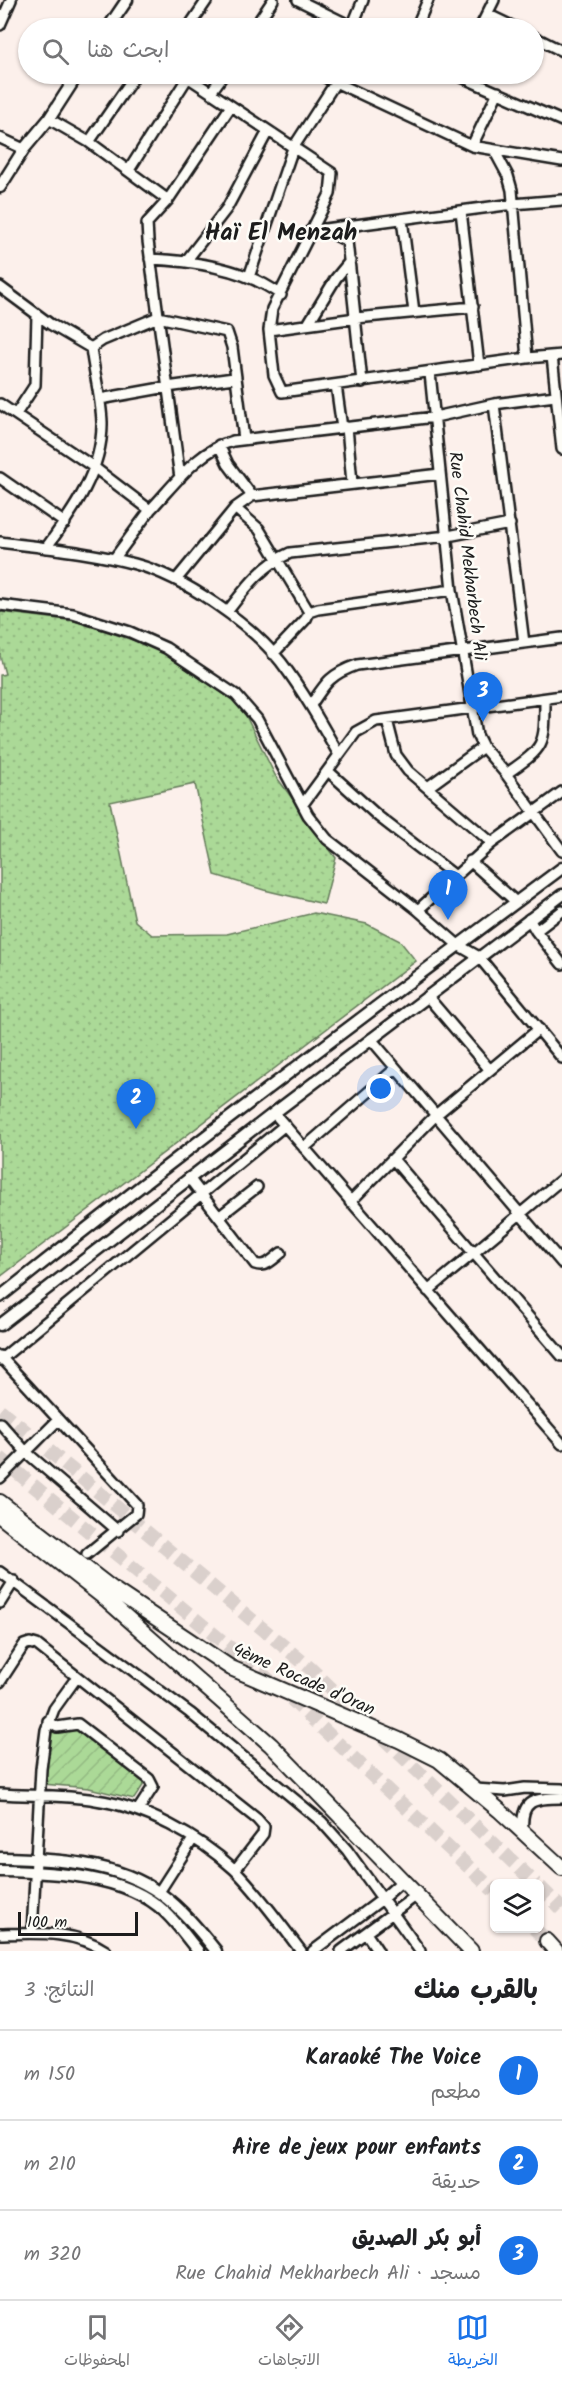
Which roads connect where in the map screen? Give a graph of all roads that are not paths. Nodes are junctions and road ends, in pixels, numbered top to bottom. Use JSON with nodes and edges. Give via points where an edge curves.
{"nodes":[{"id":1,"x":11,"y":0,"type":"edge"},
{"id":2,"x":127,"y":0,"type":"edge"},
{"id":3,"x":207,"y":0,"type":"edge"},
{"id":4,"x":273,"y":0,"type":"edge"},
{"id":5,"x":298,"y":0,"type":"edge"},
{"id":6,"x":363,"y":0,"type":"edge"},
{"id":7,"x":428,"y":0,"type":"edge"},
{"id":8,"x":494,"y":0,"type":"edge"},
{"id":9,"x":487,"y":14,"type":"junction"},
{"id":10,"x":116,"y":18,"type":"edge"},
{"id":11,"x":195,"y":18,"type":"edge"},
{"id":12,"x":261,"y":18,"type":"edge"},
{"id":13,"x":333,"y":18,"type":"edge"},
{"id":14,"x":357,"y":18,"type":"edge"},
{"id":15,"x":420,"y":18,"type":"edge"},
{"id":16,"x":485,"y":18,"type":"edge"},
{"id":17,"x":495,"y":18,"type":"edge"},
{"id":18,"x":0,"y":25,"type":"edge"},
{"id":19,"x":544,"y":42,"type":"edge"},
{"id":20,"x":562,"y":51,"type":"edge"},
{"id":21,"x":72,"y":84,"type":"edge"},
{"id":22,"x":129,"y":84,"type":"edge"},
{"id":23,"x":181,"y":84,"type":"edge"},
{"id":24,"x":199,"y":84,"type":"edge"},
{"id":25,"x":217,"y":84,"type":"edge"},
{"id":26,"x":334,"y":84,"type":"edge"},
{"id":27,"x":350,"y":84,"type":"edge"},
{"id":28,"x":478,"y":84,"type":"edge"},
{"id":29,"x":211,"y":92,"type":"junction"},
{"id":30,"x":498,"y":93,"type":"junction"},
{"id":31,"x":231,"y":106,"type":"junction"},
{"id":32,"x":49,"y":119,"type":"junction"},
{"id":33,"x":562,"y":122,"type":"edge"},
{"id":34,"x":268,"y":131,"type":"junction"},
{"id":35,"x":0,"y":138,"type":"edge"},
{"id":36,"x":89,"y":142,"type":"junction"},
{"id":37,"x":472,"y":146,"type":"junction"},
{"id":38,"x":293,"y":148,"type":"junction"},
{"id":39,"x":24,"y":149,"type":"junction"},
{"id":40,"x":494,"y":150,"type":"junction"},
{"id":41,"x":562,"y":161,"type":"edge"},
{"id":42,"x":129,"y":170,"type":"junction"},
{"id":43,"x":0,"y":187,"type":"edge"},
{"id":44,"x":168,"y":200,"type":"junction"},
{"id":45,"x":562,"y":200,"type":"edge"},
{"id":46,"x":513,"y":204,"type":"junction"},
{"id":47,"x":461,"y":211,"type":"junction"},
{"id":48,"x":402,"y":219,"type":"junction"},
{"id":49,"x":359,"y":226,"type":"junction"},
{"id":50,"x":325,"y":230,"type":"junction"},
{"id":51,"x":310,"y":231,"type":"junction"},
{"id":52,"x":346,"y":241,"type":"junction"},
{"id":53,"x":150,"y":259,"type":"junction"},
{"id":54,"x":186,"y":261,"type":"junction"},
{"id":55,"x":350,"y":261,"type":"junction"},
{"id":56,"x":249,"y":277,"type":"junction"},
{"id":57,"x":0,"y":288,"type":"edge"},
{"id":58,"x":281,"y":295,"type":"junction"},
{"id":59,"x":473,"y":307,"type":"junction"},
{"id":60,"x":414,"y":312,"type":"junction"},
{"id":61,"x":37,"y":315,"type":"junction"},
{"id":62,"x":158,"y":317,"type":"junction"},
{"id":63,"x":356,"y":318,"type":"junction"},
{"id":64,"x":308,"y":324,"type":"junction"},
{"id":65,"x":269,"y":330,"type":"junction"},
{"id":66,"x":91,"y":348,"type":"junction"},
{"id":67,"x":562,"y":355,"type":"edge"},
{"id":68,"x":552,"y":356,"type":"junction"},
{"id":69,"x":527,"y":358,"type":"junction"},
{"id":70,"x":479,"y":365,"type":"junction"},
{"id":71,"x":430,"y":373,"type":"junction"},
{"id":72,"x":234,"y":378,"type":"junction"},
{"id":73,"x":362,"y":382,"type":"junction"},
{"id":74,"x":336,"y":385,"type":"junction"},
{"id":75,"x":167,"y":387,"type":"junction"},
{"id":76,"x":555,"y":396,"type":"junction"},
{"id":77,"x":100,"y":399,"type":"junction"},
{"id":78,"x":0,"y":404,"type":"edge"},
{"id":79,"x":494,"y":404,"type":"junction"},
{"id":80,"x":16,"y":414,"type":"junction"},
{"id":81,"x":435,"y":417,"type":"junction"},
{"id":82,"x":344,"y":428,"type":"junction"},
{"id":83,"x":244,"y":440,"type":"junction"},
{"id":84,"x":219,"y":445,"type":"junction"},
{"id":85,"x":562,"y":449,"type":"edge"},
{"id":86,"x":95,"y":468,"type":"junction"},
{"id":87,"x":440,"y":474,"type":"junction"},
{"id":88,"x":0,"y":478,"type":"edge"},
{"id":89,"x":180,"y":478,"type":"junction"},
{"id":90,"x":352,"y":483,"type":"junction"},
{"id":91,"x":252,"y":496,"type":"junction"},
{"id":92,"x":235,"y":508,"type":"junction"},
{"id":93,"x":150,"y":510,"type":"junction"},
{"id":94,"x":65,"y":523,"type":"junction"},
{"id":95,"x":510,"y":524,"type":"junction"},
{"id":96,"x":448,"y":536,"type":"junction"},
{"id":97,"x":0,"y":542,"type":"edge"},
{"id":98,"x":46,"y":548,"type":"junction"},
{"id":99,"x":114,"y":559,"type":"junction"},
{"id":100,"x":276,"y":559,"type":"junction"},
{"id":101,"x":176,"y":580,"type":"junction"},
{"id":102,"x":452,"y":591,"type":"junction"},
{"id":103,"x":0,"y":605,"type":"edge"},
{"id":104,"x":227,"y":612,"type":"junction"},
{"id":105,"x":309,"y":612,"type":"junction"},
{"id":106,"x":562,"y":638,"type":"edge"},
{"id":107,"x":524,"y":644,"type":"junction"},
{"id":108,"x":462,"y":650,"type":"junction"},
{"id":109,"x":273,"y":654,"type":"junction"},
{"id":110,"x":562,"y":696,"type":"edge"},
{"id":111,"x":545,"y":699,"type":"junction"},
{"id":112,"x":311,"y":705,"type":"junction"},
{"id":113,"x":472,"y":709,"type":"junction"},
{"id":114,"x":387,"y":720,"type":"junction"},
{"id":115,"x":483,"y":747,"type":"junction"},
{"id":116,"x":339,"y":754,"type":"junction"},
{"id":117,"x":328,"y":771,"type":"junction"},
{"id":118,"x":506,"y":774,"type":"junction"},
{"id":119,"x":428,"y":787,"type":"junction"},
{"id":120,"x":562,"y":792,"type":"edge"},
{"id":121,"x":303,"y":804,"type":"junction"},
{"id":122,"x":534,"y":812,"type":"junction"},
{"id":123,"x":492,"y":843,"type":"junction"},
{"id":124,"x":562,"y":851,"type":"edge"},
{"id":125,"x":470,"y":861,"type":"junction"},
{"id":126,"x":562,"y":868,"type":"edge"},
{"id":127,"x":454,"y":875,"type":"junction"},
{"id":128,"x":562,"y":895,"type":"edge"},
{"id":129,"x":516,"y":902,"type":"junction"},
{"id":130,"x":418,"y":910,"type":"junction"},
{"id":131,"x":562,"y":911,"type":"edge"},
{"id":132,"x":529,"y":919,"type":"junction"},
{"id":133,"x":536,"y":931,"type":"junction"},
{"id":134,"x":458,"y":945,"type":"junction"},
{"id":135,"x":479,"y":957,"type":"junction"},
{"id":136,"x":562,"y":964,"type":"edge"},
{"id":137,"x":427,"y":996,"type":"junction"},
{"id":138,"x":539,"y":1029,"type":"junction"},
{"id":139,"x":371,"y":1039,"type":"junction"},
{"id":140,"x":562,"y":1058,"type":"edge"},
{"id":141,"x":395,"y":1069,"type":"junction"},
{"id":142,"x":490,"y":1070,"type":"junction"},
{"id":143,"x":274,"y":1113,"type":"junction"},
{"id":144,"x":437,"y":1114,"type":"junction"},
{"id":145,"x":285,"y":1125,"type":"junction"},
{"id":146,"x":304,"y":1148,"type":"junction"},
{"id":147,"x":393,"y":1159,"type":"junction"},
{"id":148,"x":189,"y":1178,"type":"junction"},
{"id":149,"x":562,"y":1179,"type":"edge"},
{"id":150,"x":257,"y":1187,"type":"dead end"},
{"id":151,"x":202,"y":1194,"type":"junction"},
{"id":152,"x":350,"y":1202,"type":"junction"},
{"id":153,"x":519,"y":1215,"type":"junction"},
{"id":154,"x":220,"y":1216,"type":"junction"},
{"id":155,"x":280,"y":1253,"type":"dead end"},
{"id":156,"x":475,"y":1254,"type":"junction"},
{"id":157,"x":562,"y":1263,"type":"edge"},
{"id":158,"x":428,"y":1292,"type":"junction"},
{"id":159,"x":0,"y":1297,"type":"edge"},
{"id":160,"x":0,"y":1325,"type":"edge"},
{"id":161,"x":562,"y":1356,"type":"edge"},
{"id":162,"x":1,"y":1358,"type":"edge"},
{"id":163,"x":58,"y":1420,"type":"junction"},
{"id":164,"x":0,"y":1423,"type":"edge"},
{"id":165,"x":561,"y":1439,"type":"edge"},
{"id":166,"x":27,"y":1453,"type":"junction"},
{"id":167,"x":0,"y":1478,"type":"edge"},
{"id":168,"x":0,"y":1502,"type":"edge"},
{"id":169,"x":0,"y":1516,"type":"edge"},
{"id":170,"x":118,"y":1531,"type":"junction"},
{"id":171,"x":87,"y":1554,"type":"dead end"},
{"id":172,"x":0,"y":1572,"type":"edge"},
{"id":173,"x":14,"y":1581,"type":"junction"},
{"id":174,"x":0,"y":1603,"type":"edge"},
{"id":175,"x":76,"y":1677,"type":"junction"},
{"id":176,"x":0,"y":1682,"type":"edge"},
{"id":177,"x":48,"y":1721,"type":"junction"},
{"id":178,"x":474,"y":1789,"type":"junction"},
{"id":179,"x":562,"y":1789,"type":"edge"},
{"id":180,"x":0,"y":1794,"type":"edge"},
{"id":181,"x":40,"y":1796,"type":"junction"},
{"id":182,"x":562,"y":1798,"type":"edge"},
{"id":183,"x":138,"y":1810,"type":"junction"},
{"id":184,"x":523,"y":1831,"type":"junction"},
{"id":185,"x":193,"y":1839,"type":"junction"},
{"id":186,"x":0,"y":1858,"type":"edge"},
{"id":187,"x":36,"y":1859,"type":"junction"},
{"id":188,"x":562,"y":1868,"type":"edge"},
{"id":189,"x":235,"y":1870,"type":"junction"},
{"id":190,"x":0,"y":1871,"type":"edge"},
{"id":191,"x":34,"y":1872,"type":"junction"},
{"id":192,"x":402,"y":1881,"type":"junction"},
{"id":193,"x":159,"y":1892,"type":"junction"},
{"id":194,"x":417,"y":1895,"type":"junction"},
{"id":195,"x":381,"y":1900,"type":"junction"},
{"id":196,"x":392,"y":1914,"type":"junction"},
{"id":197,"x":366,"y":1933,"type":"junction"},
{"id":198,"x":0,"y":1934,"type":"edge"},
{"id":199,"x":32,"y":1934,"type":"junction"},
{"id":200,"x":106,"y":1951,"type":"edge"},
{"id":201,"x":198,"y":1951,"type":"edge"},
{"id":202,"x":216,"y":1951,"type":"edge"},
{"id":203,"x":301,"y":1951,"type":"edge"},
{"id":204,"x":313,"y":1951,"type":"edge"},
{"id":205,"x":341,"y":1951,"type":"edge"},
{"id":206,"x":378,"y":1951,"type":"edge"},
{"id":207,"x":420,"y":1951,"type":"edge"},
{"id":208,"x":471,"y":1951,"type":"edge"}],
"edges":[{"from":1,"to":18,"type":"street"},
{"from":2,"to":10,"type":"main road"},
{"from":3,"to":11,"type":"street"},
{"from":4,"to":12,"type":"street"},
{"from":5,"to":13,"type":"street"},
{"from":6,"to":14,"type":"street"},
{"from":7,"to":15,"type":"street"},
{"from":8,"to":9,"type":"street"},
{"from":9,"to":16,"type":"street"},
{"from":9,"to":17,"type":"street"},
{"from":19,"to":20,"type":"street"},
{"from":21,"to":32,"type":"main road"},
{"from":22,"to":36,"type":"street"},
{"from":23,"to":42,"type":"street"},
{"from":24,"to":29,"type":"street"},
{"from":25,"to":29,"type":"street"},
{"from":26,"to":38,"type":"street"},
{"from":27,"to":37,"type":"street"},
{"from":28,"to":30,"type":"street"},
{"from":29,"to":31,"type":"street"},
{"from":30,"to":33,"type":"street"},
{"from":30,"to":37,"type":"street"},
{"from":31,"to":34,"type":"street"},
{"from":31,"to":44,"type":"street"},
{"from":32,"to":36,"type":"street"},
{"from":32,"to":39,"type":"main road"},
{"from":34,"to":38,"type":"street"},
{"from":34,"to":54,"type":"street","via":[[227,208]]},
{"from":35,"to":39,"type":"street"},
{"from":36,"to":42,"type":"street"},
{"from":37,"to":40,"type":"street"},
{"from":38,"to":51,"type":"street","via":[[332,173],[330,194]]},
{"from":38,"to":56,"type":"street"},
{"from":39,"to":43,"type":"main road"},
{"from":40,"to":41,"type":"street"},
{"from":40,"to":46,"type":"street","via":[[508,176]]},
{"from":42,"to":44,"type":"street"},
{"from":44,"to":53,"type":"street","via":[[147,223]]},
{"from":45,"to":46,"type":"street"},
{"from":46,"to":47,"type":"street"},
{"from":46,"to":69,"type":"street"},
{"from":47,"to":48,"type":"street"},
{"from":47,"to":59,"type":"street"},
{"from":48,"to":49,"type":"street"},
{"from":48,"to":60,"type":"street"},
{"from":49,"to":50,"type":"street"},
{"from":49,"to":52,"type":"street"},
{"from":50,"to":51,"type":"street"},
{"from":50,"to":52,"type":"street"},
{"from":51,"to":58,"type":"street"},
{"from":52,"to":55,"type":"street"},
{"from":53,"to":54,"type":"street"},
{"from":53,"to":62,"type":"street"},
{"from":54,"to":56,"type":"street"},
{"from":55,"to":63,"type":"street"},
{"from":55,"to":64,"type":"street"},
{"from":56,"to":58,"type":"street"},
{"from":57,"to":61,"type":"street"},
{"from":58,"to":65,"type":"street","via":[[272,309]]},
{"from":59,"to":60,"type":"street"},
{"from":59,"to":70,"type":"street"},
{"from":60,"to":63,"type":"street"},
{"from":61,"to":66,"type":"street"},
{"from":61,"to":80,"type":"street","via":[[35,385]]},
{"from":62,"to":66,"type":"street"},
{"from":62,"to":72,"type":"street","via":[[227,332]]},
{"from":62,"to":75,"type":"street"},
{"from":63,"to":64,"type":"street"},
{"from":63,"to":73,"type":"street"},
{"from":64,"to":65,"type":"street"},
{"from":65,"to":74,"type":"street","via":[[274,375],[282,392]]},
{"from":66,"to":77,"type":"street"},
{"from":67,"to":68,"type":"street"},
{"from":68,"to":69,"type":"street"},
{"from":68,"to":76,"type":"street"},
{"from":69,"to":70,"type":"street"},
{"from":70,"to":71,"type":"street"},
{"from":71,"to":73,"type":"street"},
{"from":71,"to":81,"type":"street","name":"Rue Chahid Mekharbech Ali"},
{"from":72,"to":75,"type":"street"},
{"from":72,"to":83,"type":"street"},
{"from":73,"to":74,"type":"street"},
{"from":74,"to":82,"type":"street"},
{"from":75,"to":77,"type":"street"},
{"from":75,"to":89,"type":"street"},
{"from":76,"to":79,"type":"street"},
{"from":76,"to":85,"type":"street"},
{"from":77,"to":86,"type":"street","via":[[102,430]]},
{"from":78,"to":80,"type":"street"},
{"from":79,"to":81,"type":"street"},
{"from":79,"to":95,"type":"street"},
{"from":80,"to":86,"type":"street"},
{"from":81,"to":82,"type":"street"},
{"from":81,"to":87,"type":"street","name":"Rue Chahid Mekharbech Ali"},
{"from":82,"to":83,"type":"street"},
{"from":82,"to":90,"type":"street"},
{"from":83,"to":84,"type":"street"},
{"from":84,"to":89,"type":"street"},
{"from":84,"to":91,"type":"street"},
{"from":86,"to":93,"type":"street"},
{"from":86,"to":94,"type":"street"},
{"from":87,"to":90,"type":"street"},
{"from":87,"to":96,"type":"street","name":"Rue Chahid Mekharbech Ali"},
{"from":88,"to":94,"type":"street"},
{"from":89,"to":93,"type":"street"},
{"from":90,"to":91,"type":"street"},
{"from":91,"to":92,"type":"street"},
{"from":92,"to":100,"type":"street","via":[[259,528]]},
{"from":92,"to":101,"type":"street"},
{"from":93,"to":99,"type":"street"},
{"from":94,"to":98,"type":"street"},
{"from":95,"to":96,"type":"street"},
{"from":95,"to":107,"type":"street"},
{"from":96,"to":100,"type":"street","via":[[290,553]]},
{"from":96,"to":102,"type":"street","name":"Rue Chahid Mekharbech Ali"},
{"from":97,"to":98,"type":"street"},
{"from":98,"to":99,"type":"street"},
{"from":99,"to":101,"type":"street"},
{"from":100,"to":104,"type":"street","via":[[250,582]]},
{"from":100,"to":105,"type":"street"},
{"from":101,"to":104,"type":"street"},
{"from":102,"to":105,"type":"street"},
{"from":102,"to":108,"type":"street","name":"Rue Chahid Mekharbech Ali"},
{"from":103,"to":121,"type":"street","via":[[73,614],[103,622],[187,661],[236,695],[253,713]]},
{"from":104,"to":109,"type":"street"},
{"from":105,"to":109,"type":"street"},
{"from":106,"to":107,"type":"street"},
{"from":107,"to":108,"type":"street"},
{"from":108,"to":112,"type":"street","via":[[357,665],[326,681]]},
{"from":108,"to":113,"type":"street","name":"Rue Chahid Mekharbech Ali"},
{"from":109,"to":112,"type":"street"},
{"from":110,"to":111,"type":"street"},
{"from":111,"to":113,"type":"street"},
{"from":111,"to":118,"type":"street","via":[[542,742],[532,756]]},
{"from":112,"to":116,"type":"street"},
{"from":113,"to":114,"type":"street"},
{"from":113,"to":115,"type":"street","name":"Rue Chahid Mekharbech Ali"},
{"from":114,"to":116,"type":"street","via":[[376,721],[356,732]]},
{"from":114,"to":119,"type":"street","via":[[396,755]]},
{"from":115,"to":118,"type":"street","name":"Rue Chahid Mekharbech Ali"},
{"from":115,"to":119,"type":"street"},
{"from":116,"to":117,"type":"street"},
{"from":117,"to":121,"type":"street"},
{"from":117,"to":127,"type":"street","via":[[379,817]]},
{"from":118,"to":122,"type":"street","name":"Rue Chahid Mekharbech Ali"},
{"from":119,"to":123,"type":"street"},
{"from":120,"to":122,"type":"street"},
{"from":121,"to":130,"type":"street","via":[[327,838]]},
{"from":122,"to":123,"type":"street"},
{"from":122,"to":124,"type":"street","name":"Rue Chahid Mekharbech Ali"},
{"from":123,"to":125,"type":"street"},
{"from":125,"to":127,"type":"street"},
{"from":125,"to":129,"type":"street"},
{"from":126,"to":129,"type":"main road"},
{"from":127,"to":130,"type":"street"},
{"from":128,"to":132,"type":"main road"},
{"from":129,"to":134,"type":"main road"},
{"from":130,"to":134,"type":"street"},
{"from":131,"to":133,"type":"street"},
{"from":132,"to":133,"type":"street"},
{"from":132,"to":135,"type":"main road"},
{"from":133,"to":136,"type":"street"},
{"from":134,"to":135,"type":"street"},
{"from":134,"to":159,"type":"main road"},
{"from":135,"to":137,"type":"main road"},
{"from":135,"to":138,"type":"street"},
{"from":137,"to":139,"type":"main road"},
{"from":137,"to":142,"type":"street"},
{"from":138,"to":140,"type":"street"},
{"from":138,"to":142,"type":"street"},
{"from":139,"to":141,"type":"street"},
{"from":139,"to":143,"type":"main road"},
{"from":141,"to":144,"type":"street"},
{"from":141,"to":146,"type":"street"},
{"from":142,"to":144,"type":"street"},
{"from":143,"to":145,"type":"street"},
{"from":143,"to":148,"type":"main road"},
{"from":144,"to":147,"type":"street"},
{"from":144,"to":153,"type":"street"},
{"from":145,"to":146,"type":"street"},
{"from":145,"to":151,"type":"street"},
{"from":146,"to":152,"type":"street"},
{"from":147,"to":152,"type":"street"},
{"from":147,"to":156,"type":"street"},
{"from":148,"to":151,"type":"street"},
{"from":148,"to":160,"type":"main road"},
{"from":149,"to":153,"type":"street"},
{"from":150,"to":154,"type":"street"},
{"from":151,"to":154,"type":"street"},
{"from":151,"to":162,"type":"street"},
{"from":152,"to":158,"type":"street"},
{"from":153,"to":156,"type":"street"},
{"from":153,"to":157,"type":"street"},
{"from":154,"to":155,"type":"street","via":[[258,1265],[267,1264]]},
{"from":156,"to":158,"type":"street"},
{"from":156,"to":161,"type":"street"},
{"from":158,"to":165,"type":"street"},
{"from":162,"to":163,"type":"street"},
{"from":163,"to":166,"type":"street"},
{"from":163,"to":170,"type":"street","via":[[136,1504],[136,1514]]},
{"from":164,"to":166,"type":"street"},
{"from":166,"to":167,"type":"street"},
{"from":166,"to":170,"type":"street"},
{"from":168,"to":178,"type":"highway","name":"4ème Rocade d'Oran","via":[[114,1590],[231,1668],[399,1740],[439,1760]]},
{"from":169,"to":192,"type":"highway","via":[[107,1600],[271,1745]]},
{"from":170,"to":171,"type":"street"},
{"from":172,"to":173,"type":"street"},
{"from":173,"to":174,"type":"street"},
{"from":173,"to":195,"type":"street","via":[[190,1713],[322,1822],[347,1850]]},
{"from":175,"to":176,"type":"street","via":[[30,1643],[21,1648]]},
{"from":175,"to":177,"type":"street"},
{"from":175,"to":189,"type":"street","via":[[262,1823],[263,1834]]},
{"from":177,"to":181,"type":"street"},
{"from":177,"to":183,"type":"street","via":[[57,1727],[78,1724],[149,1779],[153,1787]]},
{"from":178,"to":179,"type":"street"},
{"from":178,"to":184,"type":"highway","name":"4ème Rocade d'Oran"},
{"from":180,"to":181,"type":"street"},
{"from":181,"to":183,"type":"street","via":[[97,1800]]},
{"from":181,"to":187,"type":"street"},
{"from":182,"to":184,"type":"street","via":[[540,1798],[529,1804],[525,1808]]},
{"from":183,"to":185,"type":"street"},
{"from":184,"to":188,"type":"highway","name":"4ème Rocade d'Oran"},
{"from":185,"to":189,"type":"street"},
{"from":185,"to":193,"type":"street"},
{"from":186,"to":187,"type":"main road"},
{"from":187,"to":191,"type":"street"},
{"from":187,"to":193,"type":"main road","via":[[97,1866]]},
{"from":189,"to":203,"type":"street"},
{"from":190,"to":191,"type":"main road"},
{"from":191,"to":199,"type":"street"},
{"from":191,"to":201,"type":"main road","via":[[99,1880],[131,1891],[164,1910]]},
{"from":192,"to":194,"type":"highway"},
{"from":192,"to":195,"type":"street"},
{"from":193,"to":202,"type":"main road"},
{"from":194,"to":196,"type":"street"},
{"from":194,"to":208,"type":"highway"},
{"from":195,"to":196,"type":"street"},
{"from":195,"to":204,"type":"street"},
{"from":196,"to":197,"type":"street"},
{"from":196,"to":207,"type":"street"},
{"from":197,"to":205,"type":"street"},
{"from":197,"to":206,"type":"street"},
{"from":198,"to":199,"type":"street"},
{"from":199,"to":200,"type":"street","via":[[79,1937]]}]}
